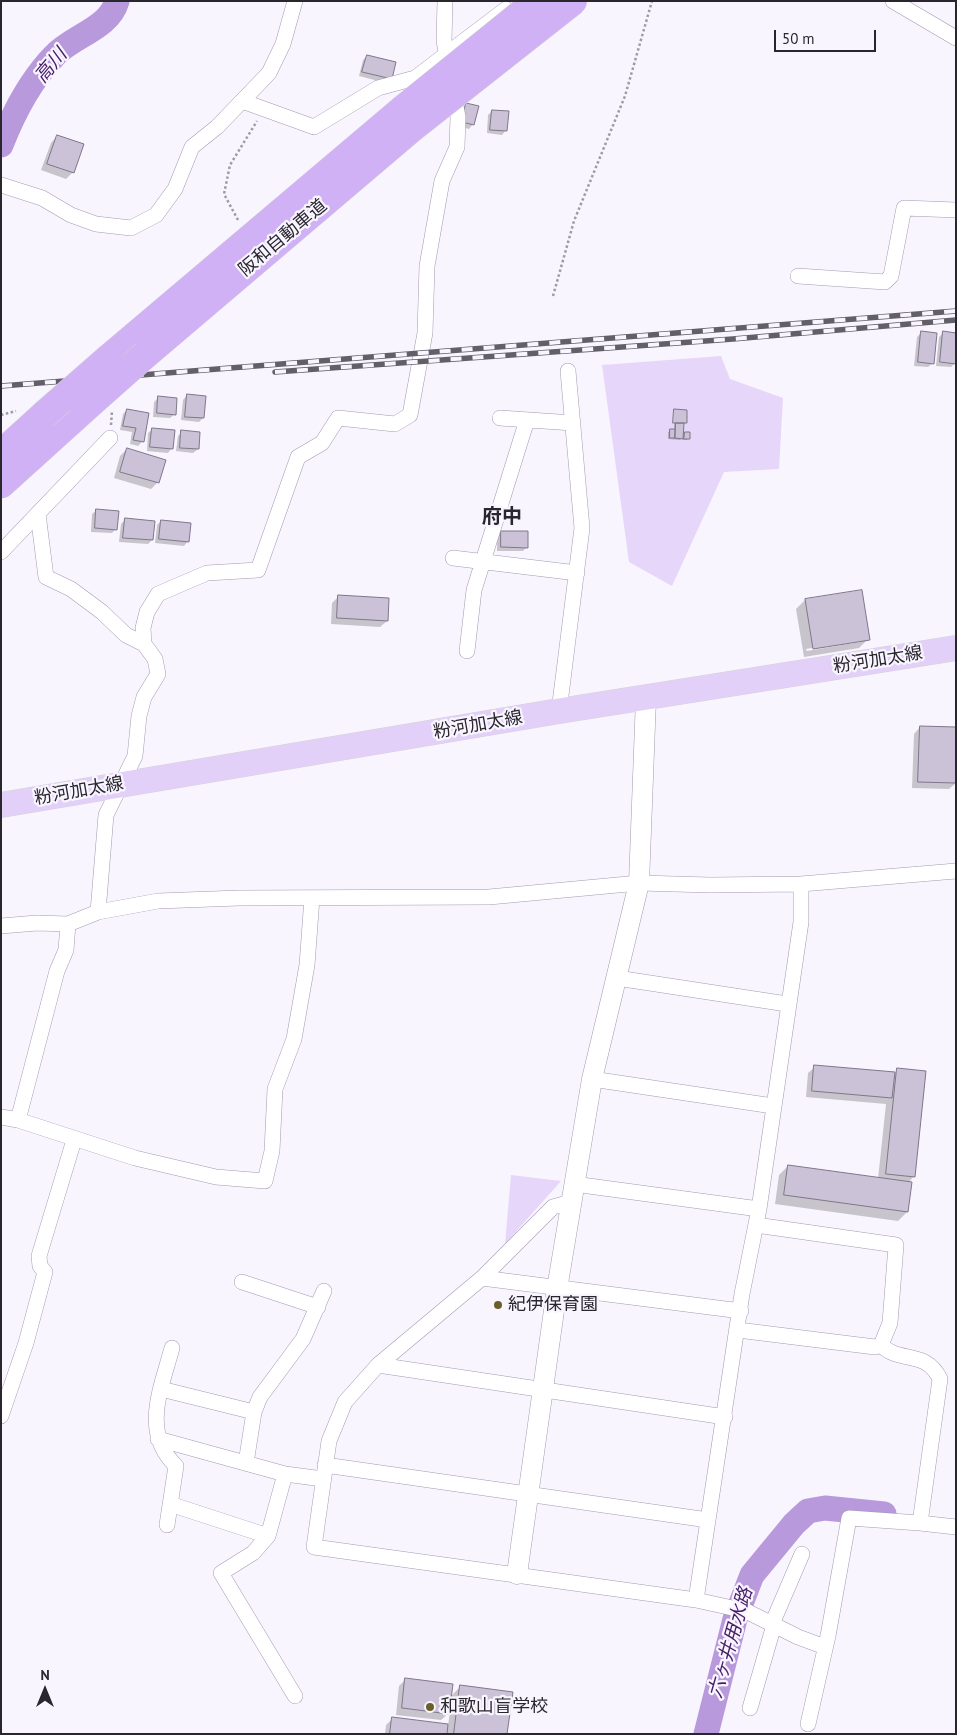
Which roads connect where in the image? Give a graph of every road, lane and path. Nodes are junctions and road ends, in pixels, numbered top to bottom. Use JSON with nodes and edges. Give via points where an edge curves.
{"nodes":[{"id":1,"x":295,"y":1,"type":"edge"},
{"id":2,"x":445,"y":1,"type":"edge"},
{"id":3,"x":517,"y":1,"type":"edge"},
{"id":4,"x":537,"y":1,"type":"edge"},
{"id":5,"x":573,"y":1,"type":"edge"},
{"id":6,"x":652,"y":1,"type":"edge"},
{"id":7,"x":893,"y":1,"type":"edge"},
{"id":8,"x":956,"y":38,"type":"edge"},
{"id":9,"x":446,"y":54,"type":"junction"},
{"id":10,"x":242,"y":101,"type":"junction"},
{"id":11,"x":264,"y":109,"type":"junction"},
{"id":12,"x":408,"y":119,"type":"junction"},
{"id":13,"x":1,"y":185,"type":"edge"},
{"id":14,"x":956,"y":210,"type":"edge"},
{"id":15,"x":238,"y":220,"type":"dead end"},
{"id":16,"x":798,"y":276,"type":"dead end"},
{"id":17,"x":553,"y":296,"type":"dead end"},
{"id":18,"x":568,"y":371,"type":"dead end"},
{"id":19,"x":500,"y":418,"type":"dead end"},
{"id":20,"x":526,"y":420,"type":"junction"},
{"id":21,"x":573,"y":423,"type":"junction"},
{"id":22,"x":110,"y":438,"type":"dead end"},
{"id":23,"x":1,"y":454,"type":"edge"},
{"id":24,"x":1,"y":484,"type":"edge"},
{"id":25,"x":38,"y":514,"type":"junction"},
{"id":26,"x":1,"y":552,"type":"edge"},
{"id":27,"x":453,"y":558,"type":"dead end"},
{"id":28,"x":482,"y":562,"type":"junction"},
{"id":29,"x":576,"y":573,"type":"junction"},
{"id":30,"x":144,"y":644,"type":"junction"},
{"id":31,"x":956,"y":648,"type":"edge"},
{"id":32,"x":467,"y":651,"type":"dead end"},
{"id":33,"x":646,"y":698,"type":"junction"},
{"id":34,"x":559,"y":711,"type":"junction"},
{"id":35,"x":121,"y":784,"type":"junction"},
{"id":36,"x":1,"y":805,"type":"edge"},
{"id":37,"x":956,"y":871,"type":"edge"},
{"id":38,"x":639,"y":883,"type":"junction"},
{"id":39,"x":801,"y":884,"type":"junction"},
{"id":40,"x":312,"y":898,"type":"junction"},
{"id":41,"x":98,"y":912,"type":"junction"},
{"id":42,"x":68,"y":924,"type":"junction"},
{"id":43,"x":1,"y":926,"type":"edge"},
{"id":44,"x":617,"y":978,"type":"junction"},
{"id":45,"x":787,"y":1004,"type":"junction"},
{"id":46,"x":592,"y":1080,"type":"junction"},
{"id":47,"x":773,"y":1106,"type":"junction"},
{"id":48,"x":1,"y":1117,"type":"edge"},
{"id":49,"x":18,"y":1120,"type":"junction"},
{"id":50,"x":74,"y":1140,"type":"junction"},
{"id":51,"x":572,"y":1193,"type":"junction"},
{"id":52,"x":759,"y":1209,"type":"junction"},
{"id":53,"x":756,"y":1224,"type":"junction"},
{"id":54,"x":482,"y":1278,"type":"junction"},
{"id":55,"x":242,"y":1282,"type":"dead end"},
{"id":56,"x":557,"y":1289,"type":"junction"},
{"id":57,"x":324,"y":1291,"type":"dead end"},
{"id":58,"x":318,"y":1307,"type":"junction"},
{"id":59,"x":740,"y":1311,"type":"junction"},
{"id":60,"x":738,"y":1330,"type":"junction"},
{"id":61,"x":881,"y":1345,"type":"junction"},
{"id":62,"x":172,"y":1348,"type":"dead end"},
{"id":63,"x":378,"y":1365,"type":"junction"},
{"id":64,"x":161,"y":1389,"type":"junction"},
{"id":65,"x":544,"y":1390,"type":"junction"},
{"id":66,"x":254,"y":1412,"type":"junction"},
{"id":67,"x":1,"y":1416,"type":"edge"},
{"id":68,"x":725,"y":1417,"type":"junction"},
{"id":69,"x":158,"y":1439,"type":"junction"},
{"id":70,"x":246,"y":1463,"type":"junction"},
{"id":71,"x":324,"y":1472,"type":"junction"},
{"id":72,"x":285,"y":1474,"type":"junction"},
{"id":73,"x":528,"y":1495,"type":"junction"},
{"id":74,"x":170,"y":1504,"type":"junction"},
{"id":75,"x":921,"y":1518,"type":"junction"},
{"id":76,"x":708,"y":1520,"type":"junction"},
{"id":77,"x":168,"y":1525,"type":"dead end"},
{"id":78,"x":956,"y":1527,"type":"edge"},
{"id":79,"x":268,"y":1536,"type":"junction"},
{"id":80,"x":802,"y":1554,"type":"dead end"},
{"id":81,"x":517,"y":1574,"type":"junction"},
{"id":82,"x":696,"y":1600,"type":"junction"},
{"id":83,"x":773,"y":1625,"type":"junction"},
{"id":84,"x":825,"y":1647,"type":"junction"},
{"id":85,"x":295,"y":1696,"type":"dead end"},
{"id":86,"x":750,"y":1708,"type":"dead end"},
{"id":87,"x":808,"y":1724,"type":"dead end"}],
"edges":[{"from":1,"to":10,"type":"street","via":[[283,44],[269,74]]},
{"from":2,"to":9,"type":"street"},
{"from":3,"to":9,"type":"street"},
{"from":4,"to":12,"type":"highway","name":"阪和自動車道","bridge":true},
{"from":5,"to":12,"type":"highway","name":"阪和自動車道","bridge":true},
{"from":6,"to":17,"type":"path","via":[[625,96],[574,221]]},
{"from":7,"to":8,"type":"street"},
{"from":9,"to":11,"type":"street","via":[[415,78],[378,88],[314,127]]},
{"from":9,"to":30,"type":"street","via":[[458,117],[457,147],[442,181],[428,266],[425,333],[410,415],[395,424],[338,418],[322,443],[298,457],[258,570],[208,572],[158,594],[147,612]]},
{"from":10,"to":11,"type":"street"},
{"from":10,"to":13,"type":"street","via":[[192,147],[175,189],[156,215],[131,228],[96,224],[71,215],[42,198]]},
{"from":11,"to":15,"type":"path","via":[[230,165],[224,194]]},
{"from":12,"to":23,"type":"highway","name":"阪和自動車道","bridge":true,"via":[[109,358]]},
{"from":12,"to":24,"type":"highway","name":"阪和自動車道","bridge":true},
{"from":14,"to":16,"type":"street","via":[[904,208],[891,276],[885,282]]},
{"from":18,"to":21,"type":"street"},
{"from":19,"to":20,"type":"street"},
{"from":20,"to":21,"type":"street"},
{"from":20,"to":28,"type":"street"},
{"from":21,"to":29,"type":"street","via":[[582,528]]},
{"from":22,"to":25,"type":"street"},
{"from":25,"to":26,"type":"street"},
{"from":25,"to":30,"type":"street","via":[[46,577],[71,589],[126,635]]},
{"from":27,"to":28,"type":"street"},
{"from":28,"to":29,"type":"street"},
{"from":28,"to":32,"type":"street","via":[[474,590]]},
{"from":29,"to":34,"type":"street"},
{"from":30,"to":35,"type":"street","via":[[155,659],[158,674],[144,697],[135,756]]},
{"from":31,"to":33,"type":"main road","name":"粉河加太線"},
{"from":33,"to":34,"type":"main road","name":"粉河加太線"},
{"from":33,"to":38,"type":"street"},
{"from":34,"to":35,"type":"main road","name":"粉河加太線"},
{"from":35,"to":36,"type":"main road","name":"粉河加太線"},
{"from":35,"to":41,"type":"street","via":[[106,815]]},
{"from":37,"to":39,"type":"street"},
{"from":38,"to":39,"type":"street"},
{"from":38,"to":40,"type":"street","via":[[489,897]]},
{"from":38,"to":44,"type":"street"},
{"from":39,"to":45,"type":"street","via":[[801,922]]},
{"from":40,"to":41,"type":"street","via":[[158,901]]},
{"from":40,"to":50,"type":"street","via":[[307,965],[294,1038],[275,1090],[272,1151],[265,1181],[216,1177]]},
{"from":41,"to":42,"type":"street"},
{"from":42,"to":43,"type":"street"},
{"from":42,"to":49,"type":"street","via":[[66,950],[57,971]]},
{"from":44,"to":45,"type":"street"},
{"from":44,"to":46,"type":"street"},
{"from":45,"to":47,"type":"street"},
{"from":46,"to":47,"type":"street"},
{"from":46,"to":51,"type":"street"},
{"from":47,"to":52,"type":"street"},
{"from":48,"to":49,"type":"street"},
{"from":49,"to":50,"type":"street"},
{"from":50,"to":67,"type":"street","via":[[39,1256],[40,1266],[45,1272],[26,1343]]},
{"from":51,"to":52,"type":"street"},
{"from":51,"to":54,"type":"street","via":[[553,1207]]},
{"from":51,"to":56,"type":"street"},
{"from":52,"to":53,"type":"street"},
{"from":53,"to":59,"type":"street"},
{"from":53,"to":61,"type":"street","via":[[896,1245],[890,1323]]},
{"from":54,"to":56,"type":"street"},
{"from":54,"to":63,"type":"street"},
{"from":55,"to":58,"type":"street"},
{"from":56,"to":59,"type":"street"},
{"from":56,"to":65,"type":"street"},
{"from":57,"to":58,"type":"street"},
{"from":58,"to":66,"type":"street","via":[[303,1339],[260,1397]]},
{"from":59,"to":60,"type":"street"},
{"from":60,"to":61,"type":"street","via":[[874,1347]]},
{"from":60,"to":68,"type":"street"},
{"from":61,"to":75,"type":"street","via":[[886,1351],[924,1360],[940,1379]]},
{"from":62,"to":64,"type":"street"},
{"from":63,"to":65,"type":"street"},
{"from":63,"to":71,"type":"street","via":[[345,1402],[329,1441]]},
{"from":64,"to":66,"type":"street"},
{"from":64,"to":69,"type":"street","via":[[155,1418]]},
{"from":65,"to":68,"type":"street"},
{"from":65,"to":73,"type":"street"},
{"from":66,"to":70,"type":"street"},
{"from":68,"to":76,"type":"street"},
{"from":69,"to":70,"type":"street"},
{"from":69,"to":74,"type":"street","via":[[163,1454],[176,1466]]},
{"from":70,"to":72,"type":"street"},
{"from":71,"to":72,"type":"street"},
{"from":71,"to":73,"type":"street"},
{"from":71,"to":81,"type":"street","via":[[314,1547]]},
{"from":72,"to":79,"type":"street"},
{"from":73,"to":76,"type":"street"},
{"from":73,"to":81,"type":"street"},
{"from":74,"to":77,"type":"street"},
{"from":74,"to":79,"type":"street"},
{"from":75,"to":78,"type":"street"},
{"from":75,"to":84,"type":"street","via":[[849,1518]]},
{"from":76,"to":82,"type":"street"},
{"from":79,"to":85,"type":"street","via":[[252,1553],[221,1573]]},
{"from":80,"to":83,"type":"street"},
{"from":81,"to":82,"type":"street"},
{"from":82,"to":83,"type":"street","via":[[746,1611]]},
{"from":83,"to":84,"type":"street"},
{"from":83,"to":86,"type":"street"},
{"from":84,"to":87,"type":"street"}]}
